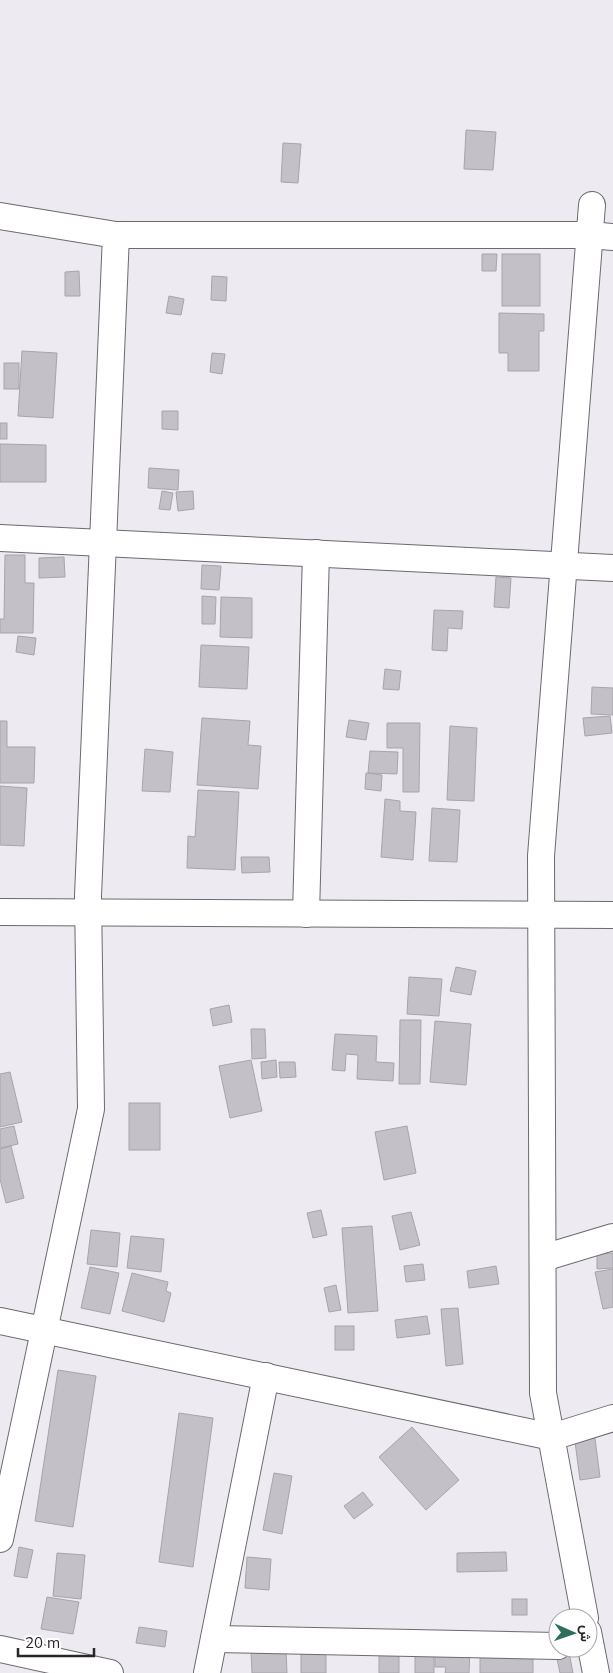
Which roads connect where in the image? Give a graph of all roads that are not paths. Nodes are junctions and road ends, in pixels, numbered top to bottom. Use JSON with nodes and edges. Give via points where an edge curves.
{"nodes":[{"id":1,"x":592,"y":205,"type":"dead end"},
{"id":2,"x":0,"y":216,"type":"edge"},
{"id":3,"x":116,"y":235,"type":"junction"},
{"id":4,"x":601,"y":236,"type":"edge"},
{"id":5,"x":0,"y":538,"type":"edge"},
{"id":6,"x":103,"y":543,"type":"junction"},
{"id":7,"x":316,"y":553,"type":"junction"},
{"id":8,"x":564,"y":565,"type":"junction"},
{"id":9,"x":613,"y":568,"type":"edge"},
{"id":10,"x":0,"y":912,"type":"edge"},
{"id":11,"x":88,"y":912,"type":"junction"},
{"id":12,"x":306,"y":914,"type":"junction"},
{"id":13,"x":541,"y":915,"type":"junction"},
{"id":14,"x":613,"y":915,"type":"edge"},
{"id":15,"x":613,"y":1236,"type":"edge"},
{"id":16,"x":543,"y":1258,"type":"junction"},
{"id":17,"x":0,"y":1321,"type":"edge"},
{"id":18,"x":44,"y":1329,"type":"junction"},
{"id":19,"x":266,"y":1376,"type":"junction"},
{"id":20,"x":613,"y":1418,"type":"edge"},
{"id":21,"x":552,"y":1437,"type":"junction"},
{"id":22,"x":0,"y":1539,"type":"edge"},
{"id":23,"x":583,"y":1608,"type":"edge"},
{"id":24,"x":214,"y":1639,"type":"junction"},
{"id":25,"x":548,"y":1646,"type":"edge"},
{"id":26,"x":0,"y":1649,"type":"edge"},
{"id":27,"x":593,"y":1658,"type":"edge"},
{"id":28,"x":110,"y":1673,"type":"edge"},
{"id":29,"x":207,"y":1673,"type":"edge"},
{"id":30,"x":596,"y":1673,"type":"edge"}],
"edges":[{"from":1,"to":4,"type":"street"},
{"from":2,"to":3,"type":"street"},
{"from":3,"to":4,"type":"street"},
{"from":3,"to":6,"type":"street"},
{"from":4,"to":8,"type":"street"},
{"from":5,"to":6,"type":"street"},
{"from":6,"to":7,"type":"street"},
{"from":6,"to":11,"type":"street"},
{"from":7,"to":8,"type":"street"},
{"from":7,"to":12,"type":"street"},
{"from":8,"to":9,"type":"street"},
{"from":8,"to":13,"type":"street","via":[[541,856]]},
{"from":10,"to":11,"type":"street"},
{"from":11,"to":12,"type":"street"},
{"from":11,"to":18,"type":"street","via":[[91,1109]]},
{"from":12,"to":13,"type":"street"},
{"from":13,"to":14,"type":"street"},
{"from":13,"to":16,"type":"street"},
{"from":15,"to":16,"type":"street"},
{"from":16,"to":21,"type":"street","via":[[543,1393]]},
{"from":17,"to":18,"type":"street"},
{"from":18,"to":19,"type":"street"},
{"from":18,"to":22,"type":"street"},
{"from":19,"to":21,"type":"street"},
{"from":19,"to":24,"type":"street"},
{"from":20,"to":21,"type":"street"},
{"from":21,"to":23,"type":"street"},
{"from":24,"to":25,"type":"street"},
{"from":24,"to":29,"type":"street"},
{"from":26,"to":28,"type":"street"},
{"from":27,"to":30,"type":"street"}]}
